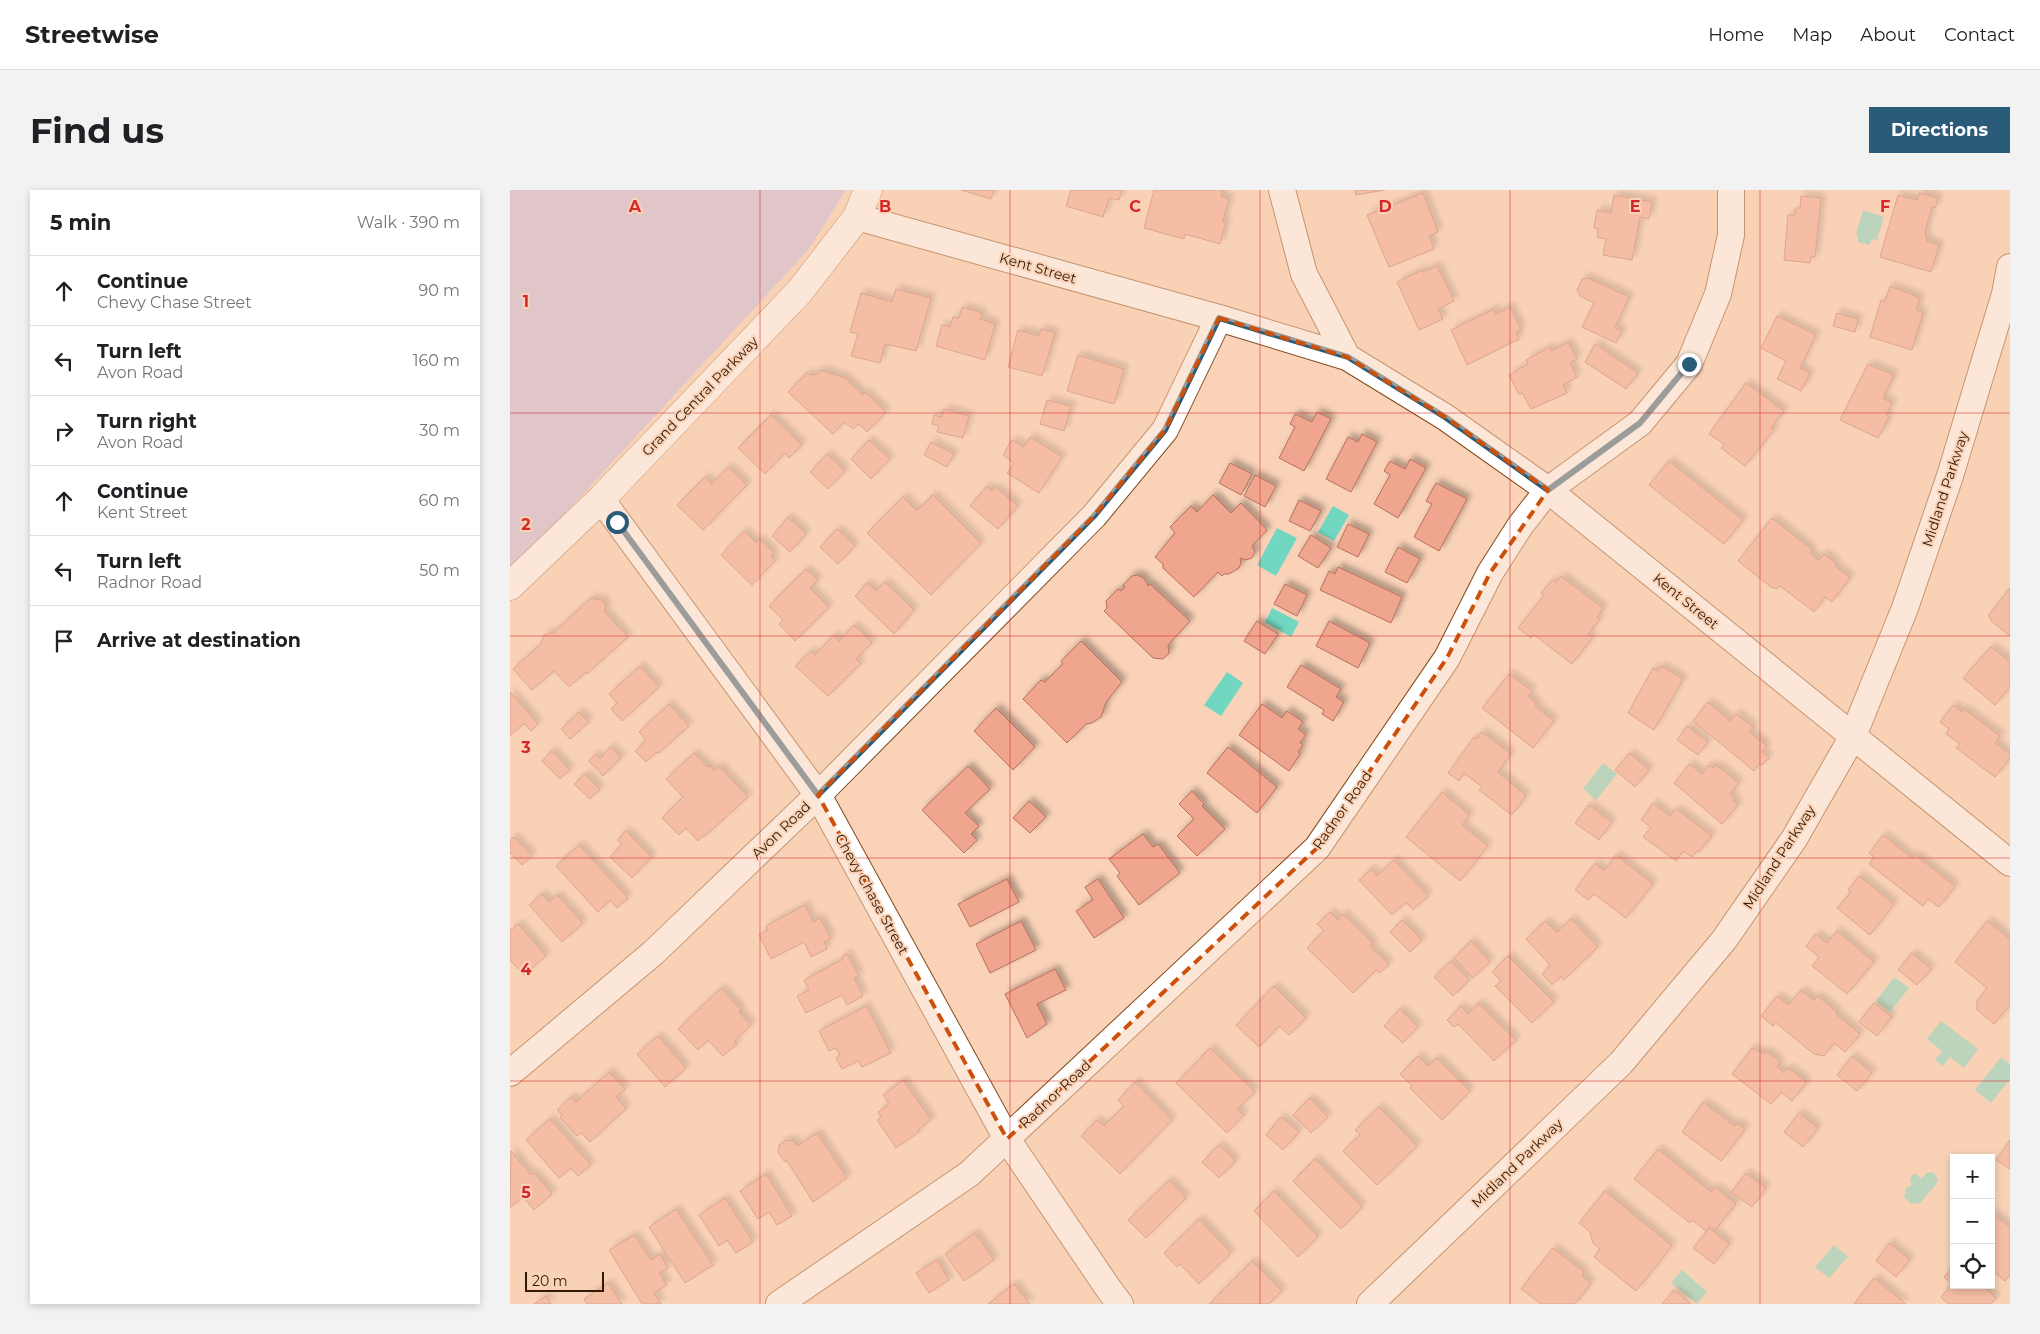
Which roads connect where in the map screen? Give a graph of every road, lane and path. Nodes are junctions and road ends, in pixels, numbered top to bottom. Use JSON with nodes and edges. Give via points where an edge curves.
{"nodes":[{"id":1,"x":868,"y":190,"type":"edge"},
{"id":2,"x":1282,"y":190,"type":"edge"},
{"id":3,"x":1731,"y":190,"type":"edge"},
{"id":4,"x":858,"y":217,"type":"junction"},
{"id":5,"x":2010,"y":267,"type":"edge"},
{"id":6,"x":2007,"y":288,"type":"edge"},
{"id":7,"x":1219,"y":318,"type":"junction"},
{"id":8,"x":1348,"y":357,"type":"junction"},
{"id":9,"x":1548,"y":490,"type":"junction"},
{"id":10,"x":601,"y":499,"type":"junction"},
{"id":11,"x":510,"y":586,"type":"edge"},
{"id":12,"x":1853,"y":736,"type":"junction"},
{"id":13,"x":818,"y":795,"type":"junction"},
{"id":14,"x":2010,"y":863,"type":"edge"},
{"id":15,"x":510,"y":1073,"type":"edge"},
{"id":16,"x":1007,"y":1138,"type":"junction"},
{"id":17,"x":779,"y":1304,"type":"edge"},
{"id":18,"x":1120,"y":1304,"type":"edge"},
{"id":19,"x":1370,"y":1304,"type":"edge"}],
"edges":[{"from":1,"to":4,"type":"main road","name":"Grand Central Parkway"},
{"from":2,"to":8,"type":"street","via":[[1304,274]]},
{"from":3,"to":9,"type":"street","name":"Radnor Road","via":[[1731,235],[1718,294],[1689,364],[1640,423]]},
{"from":4,"to":7,"type":"street","name":"Kent Street"},
{"from":4,"to":10,"type":"main road","name":"Grand Central Parkway","via":[[800,291]]},
{"from":5,"to":6,"type":"street","name":"Midland Parkway"},
{"from":6,"to":12,"type":"street","name":"Midland Parkway","via":[[1941,504]]},
{"from":7,"to":8,"type":"street"},
{"from":7,"to":13,"type":"street","name":"Avon Road","via":[[1165,430],[1094,516]]},
{"from":8,"to":9,"type":"street","name":"Kent Street","via":[[1445,417]]},
{"from":9,"to":12,"type":"street","name":"Kent Street"},
{"from":9,"to":16,"type":"street","name":"Radnor Road","via":[[1490,573],[1447,658],[1317,848]]},
{"from":10,"to":11,"type":"main road","name":"Grand Central Parkway"},
{"from":10,"to":13,"type":"street","name":"Chevy Chase Street"},
{"from":12,"to":14,"type":"street","name":"Kent Street"},
{"from":12,"to":19,"type":"street","name":"Midland Parkway","via":[[1794,839],[1724,940],[1621,1063]]},
{"from":13,"to":15,"type":"street","name":"Avon Road","via":[[653,953]]},
{"from":13,"to":16,"type":"street","name":"Chevy Chase Street"},
{"from":16,"to":17,"type":"street","name":"Radnor Road","via":[[969,1174]]},
{"from":16,"to":18,"type":"street","name":"Chevy Chase Street"}]}
